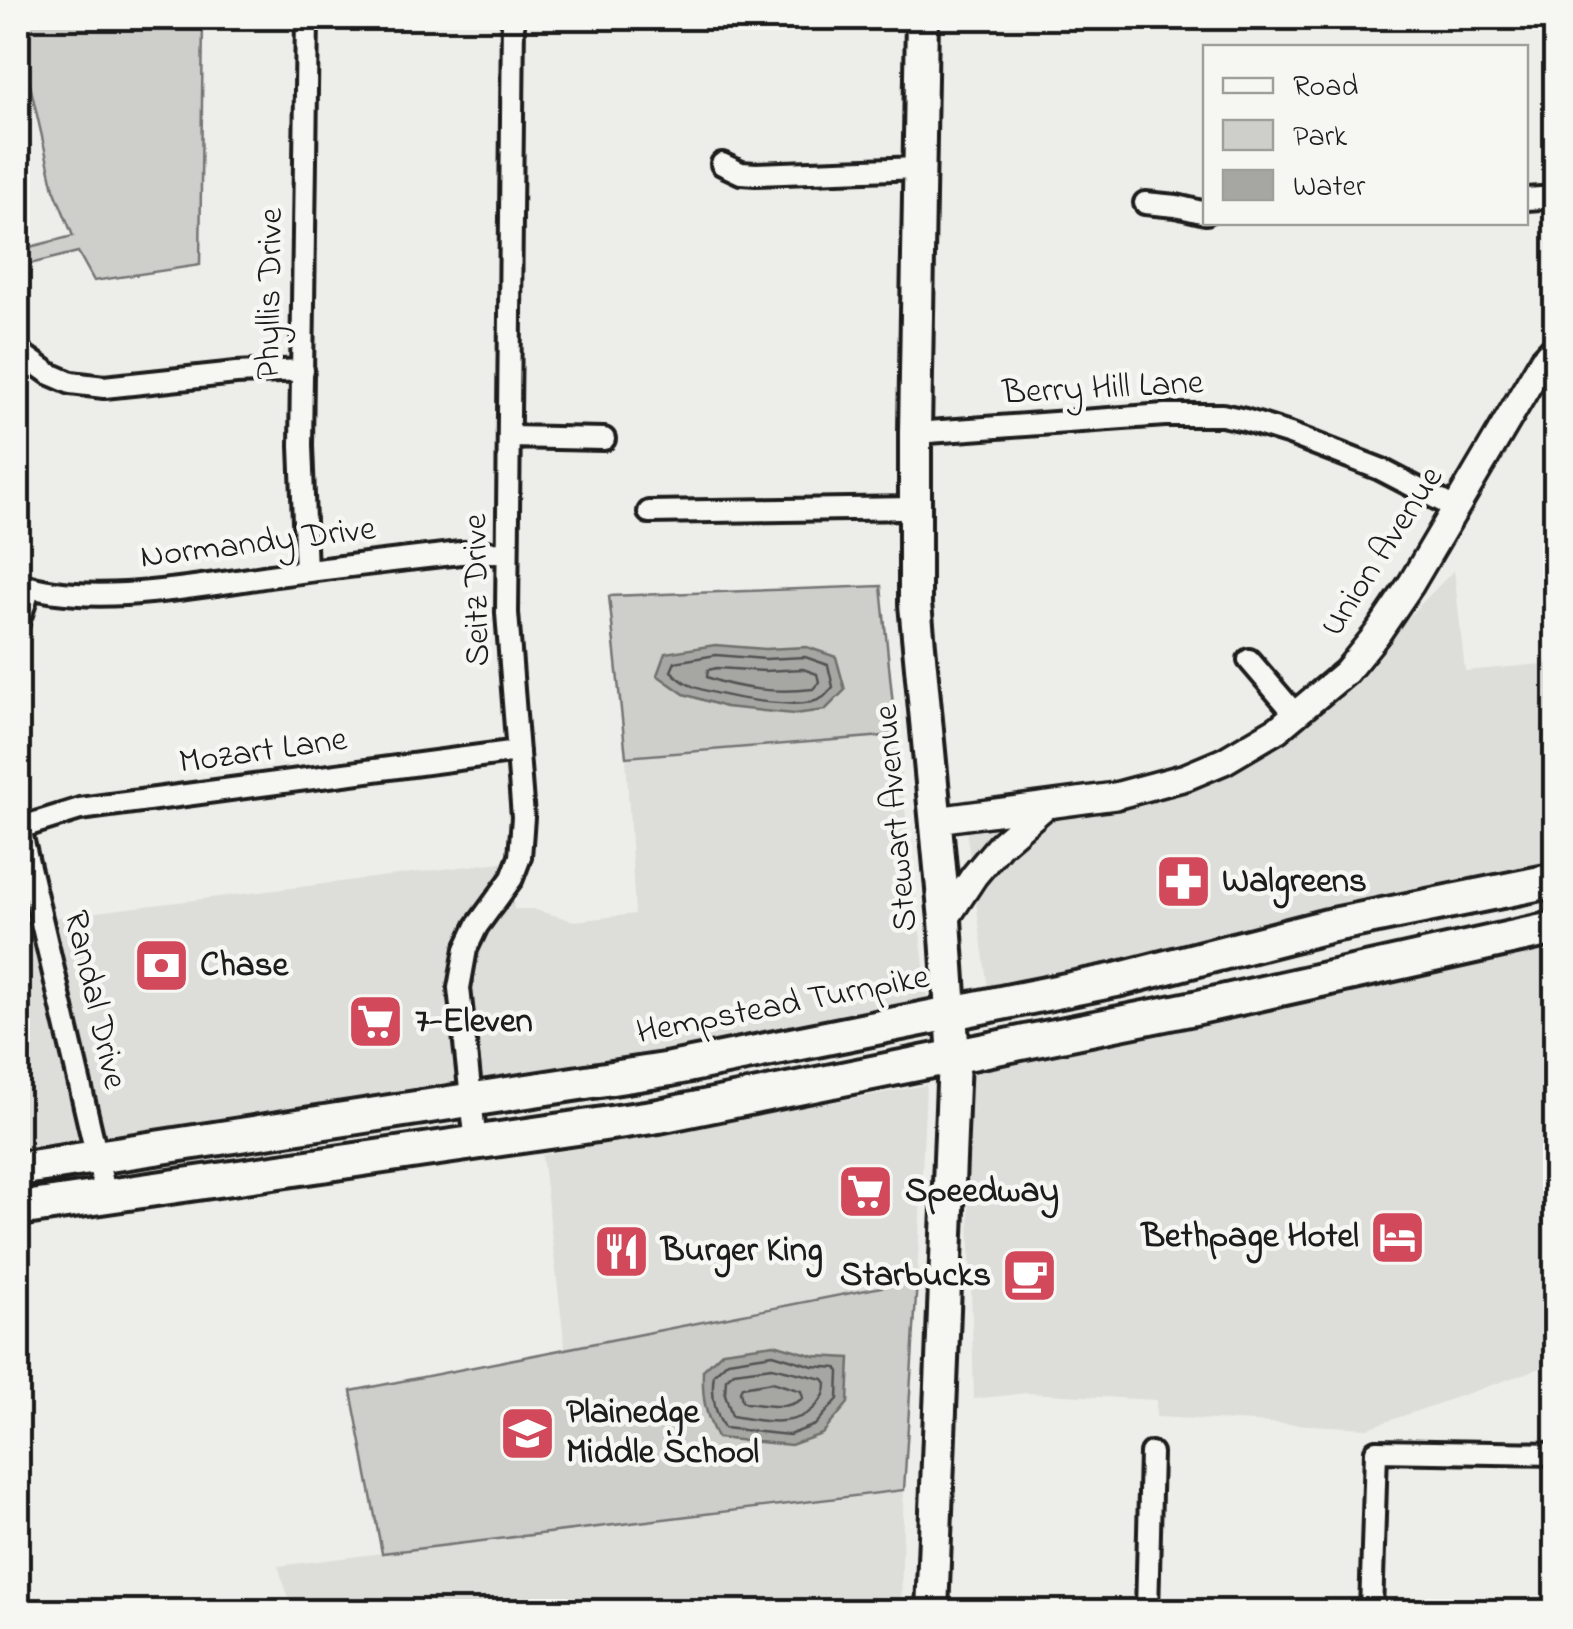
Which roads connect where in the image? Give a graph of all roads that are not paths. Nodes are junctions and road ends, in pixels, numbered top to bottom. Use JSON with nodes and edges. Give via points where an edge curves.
{"nodes":[{"id":1,"x":307,"y":18,"type":"edge"},
{"id":2,"x":513,"y":18,"type":"edge"},
{"id":3,"x":922,"y":18,"type":"edge"},
{"id":4,"x":722,"y":164,"type":"dead end"},
{"id":5,"x":920,"y":168,"type":"junction"},
{"id":6,"x":1556,"y":196,"type":"edge"},
{"id":7,"x":1528,"y":198,"type":"edge"},
{"id":8,"x":1146,"y":203,"type":"dead end"},
{"id":9,"x":1203,"y":212,"type":"edge"},
{"id":10,"x":1556,"y":346,"type":"edge"},
{"id":11,"x":18,"y":351,"type":"edge"},
{"id":12,"x":303,"y":370,"type":"junction"},
{"id":13,"x":915,"y":433,"type":"junction"},
{"id":14,"x":509,"y":437,"type":"junction"},
{"id":15,"x":604,"y":438,"type":"dead end"},
{"id":16,"x":915,"y":508,"type":"junction"},
{"id":17,"x":1455,"y":508,"type":"junction"},
{"id":18,"x":649,"y":512,"type":"dead end"},
{"id":19,"x":508,"y":552,"type":"junction"},
{"id":20,"x":306,"y":571,"type":"junction"},
{"id":21,"x":24,"y":585,"type":"edge"},
{"id":22,"x":18,"y":623,"type":"edge"},
{"id":23,"x":1249,"y":660,"type":"dead end"},
{"id":24,"x":1296,"y":715,"type":"junction"},
{"id":25,"x":518,"y":751,"type":"junction"},
{"id":26,"x":1045,"y":806,"type":"junction"},
{"id":27,"x":936,"y":820,"type":"junction"},
{"id":28,"x":18,"y":824,"type":"edge"},
{"id":29,"x":1556,"y":880,"type":"edge"},
{"id":30,"x":945,"y":920,"type":"junction"},
{"id":31,"x":1556,"y":928,"type":"edge"},
{"id":32,"x":952,"y":1014,"type":"junction"},
{"id":33,"x":954,"y":1058,"type":"junction"},
{"id":34,"x":471,"y":1100,"type":"junction"},
{"id":35,"x":476,"y":1144,"type":"junction"},
{"id":36,"x":98,"y":1158,"type":"junction"},
{"id":37,"x":18,"y":1169,"type":"edge"},
{"id":38,"x":106,"y":1196,"type":"junction"},
{"id":39,"x":18,"y":1209,"type":"edge"},
{"id":40,"x":1151,"y":1453,"type":"dead end"},
{"id":41,"x":1556,"y":1454,"type":"edge"},
{"id":42,"x":932,"y":1612,"type":"edge"},
{"id":43,"x":1148,"y":1612,"type":"edge"},
{"id":44,"x":1371,"y":1612,"type":"edge"}],
"edges":[{"from":1,"to":12,"type":"street","name":"Phyllis Drive"},
{"from":2,"to":14,"type":"street","name":"Seitz Drive"},
{"from":3,"to":5,"type":"main road","name":"Stewart Avenue"},
{"from":4,"to":5,"type":"street","via":[[756,174]]},
{"from":5,"to":13,"type":"main road","name":"Stewart Avenue"},
{"from":6,"to":7,"type":"street"},
{"from":8,"to":9,"type":"street"},
{"from":10,"to":17,"type":"street","name":"Union Avenue"},
{"from":11,"to":12,"type":"street","via":[[71,383],[104,387]]},
{"from":12,"to":20,"type":"street","name":"Phyllis Drive"},
{"from":13,"to":16,"type":"main road","name":"Stewart Avenue"},
{"from":13,"to":17,"type":"street","name":"Berry Hill Lane","via":[[1222,415],[1380,469]]},
{"from":14,"to":15,"type":"street"},
{"from":14,"to":19,"type":"street","name":"Seitz Drive"},
{"from":16,"to":18,"type":"street"},
{"from":16,"to":27,"type":"main road","name":"Stewart Avenue","via":[[915,604]]},
{"from":17,"to":24,"type":"street","name":"Union Avenue","via":[[1378,634]]},
{"from":19,"to":20,"type":"street","name":"Normandy Drive"},
{"from":19,"to":25,"type":"street","name":"Seitz Drive"},
{"from":20,"to":21,"type":"street","name":"Normandy Drive","via":[[93,595]]},
{"from":21,"to":22,"type":"street"},
{"from":23,"to":24,"type":"street"},
{"from":24,"to":26,"type":"street","name":"Union Avenue","via":[[1186,777]]},
{"from":25,"to":28,"type":"street","name":"Mozart Lane","via":[[80,809]]},
{"from":25,"to":34,"type":"street","name":"Seitz Drive","via":[[520,857],[466,949],[459,988]]},
{"from":26,"to":27,"type":"street","name":"Union Avenue"},
{"from":26,"to":30,"type":"street","via":[[1000,846]]},
{"from":27,"to":30,"type":"main road","name":"Stewart Avenue"},
{"from":28,"to":36,"type":"street","name":"Randal Drive"},
{"from":29,"to":32,"type":"main road","name":"Hempstead Turnpike"},
{"from":30,"to":32,"type":"main road","name":"Stewart Avenue"},
{"from":31,"to":33,"type":"main road"},
{"from":32,"to":33,"type":"main road","name":"Stewart Avenue"},
{"from":32,"to":34,"type":"main road","name":"Hempstead Turnpike"},
{"from":33,"to":35,"type":"main road","via":[[660,1116]]},
{"from":33,"to":42,"type":"main road","name":"Stewart Avenue"},
{"from":34,"to":35,"type":"street","name":"Seitz Drive"},
{"from":34,"to":36,"type":"main road","name":"Hempstead Turnpike"},
{"from":35,"to":38,"type":"main road"},
{"from":36,"to":37,"type":"main road","name":"Hempstead Turnpike"},
{"from":36,"to":38,"type":"street","name":"Randal Drive"},
{"from":38,"to":39,"type":"main road"},
{"from":40,"to":43,"type":"street"},
{"from":41,"to":44,"type":"street","via":[[1376,1451]]}]}
